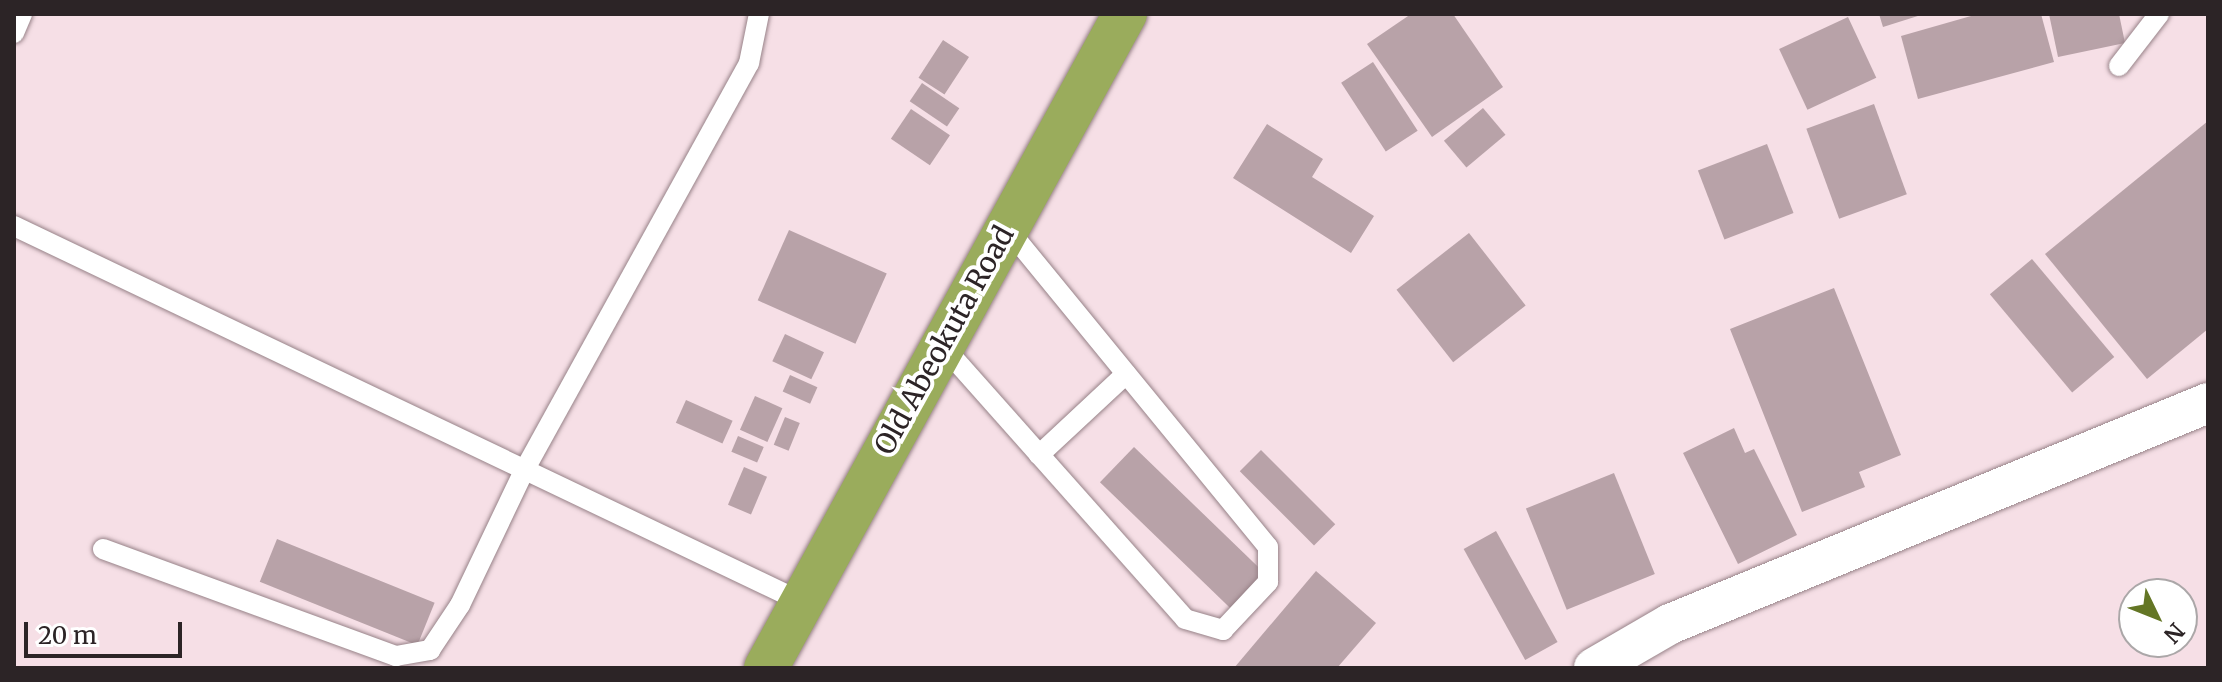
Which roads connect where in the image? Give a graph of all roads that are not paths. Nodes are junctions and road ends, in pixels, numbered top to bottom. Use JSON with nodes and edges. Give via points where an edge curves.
{"nodes":[{"id":1,"x":22,"y":14,"type":"edge"},
{"id":2,"x":759,"y":14,"type":"edge"},
{"id":3,"x":1125,"y":14,"type":"edge"},
{"id":4,"x":2159,"y":14,"type":"edge"},
{"id":5,"x":14,"y":33,"type":"edge"},
{"id":6,"x":2119,"y":66,"type":"dead end"},
{"id":7,"x":14,"y":226,"type":"edge"},
{"id":8,"x":1007,"y":228,"type":"junction"},
{"id":9,"x":942,"y":345,"type":"junction"},
{"id":10,"x":1126,"y":374,"type":"junction"},
{"id":11,"x":2208,"y":403,"type":"edge"},
{"id":12,"x":1039,"y":455,"type":"junction"},
{"id":13,"x":525,"y":469,"type":"junction"},
{"id":14,"x":103,"y":549,"type":"dead end"},
{"id":15,"x":802,"y":602,"type":"junction"},
{"id":16,"x":766,"y":668,"type":"edge"},
{"id":17,"x":1594,"y":668,"type":"edge"}],
"edges":[{"from":1,"to":5,"type":"lane"},
{"from":2,"to":13,"type":"lane","via":[[749,63]]},
{"from":3,"to":8,"type":"highway","name":"Old Abeokuta Road"},
{"from":4,"to":6,"type":"lane"},
{"from":7,"to":13,"type":"lane"},
{"from":8,"to":9,"type":"highway","name":"Old Abeokuta Road"},
{"from":8,"to":10,"type":"lane"},
{"from":9,"to":12,"type":"lane"},
{"from":9,"to":15,"type":"highway","name":"Old Abeokuta Road"},
{"from":10,"to":12,"type":"lane"},
{"from":10,"to":12,"type":"lane","via":[[1268,547],[1268,582],[1246,609],[1223,630],[1185,619]]},
{"from":11,"to":17,"type":"street","via":[[1670,624]]},
{"from":13,"to":14,"type":"lane","via":[[460,605],[430,650],[396,656]]},
{"from":13,"to":15,"type":"lane"},
{"from":15,"to":16,"type":"highway","name":"Old Abeokuta Road"}]}
